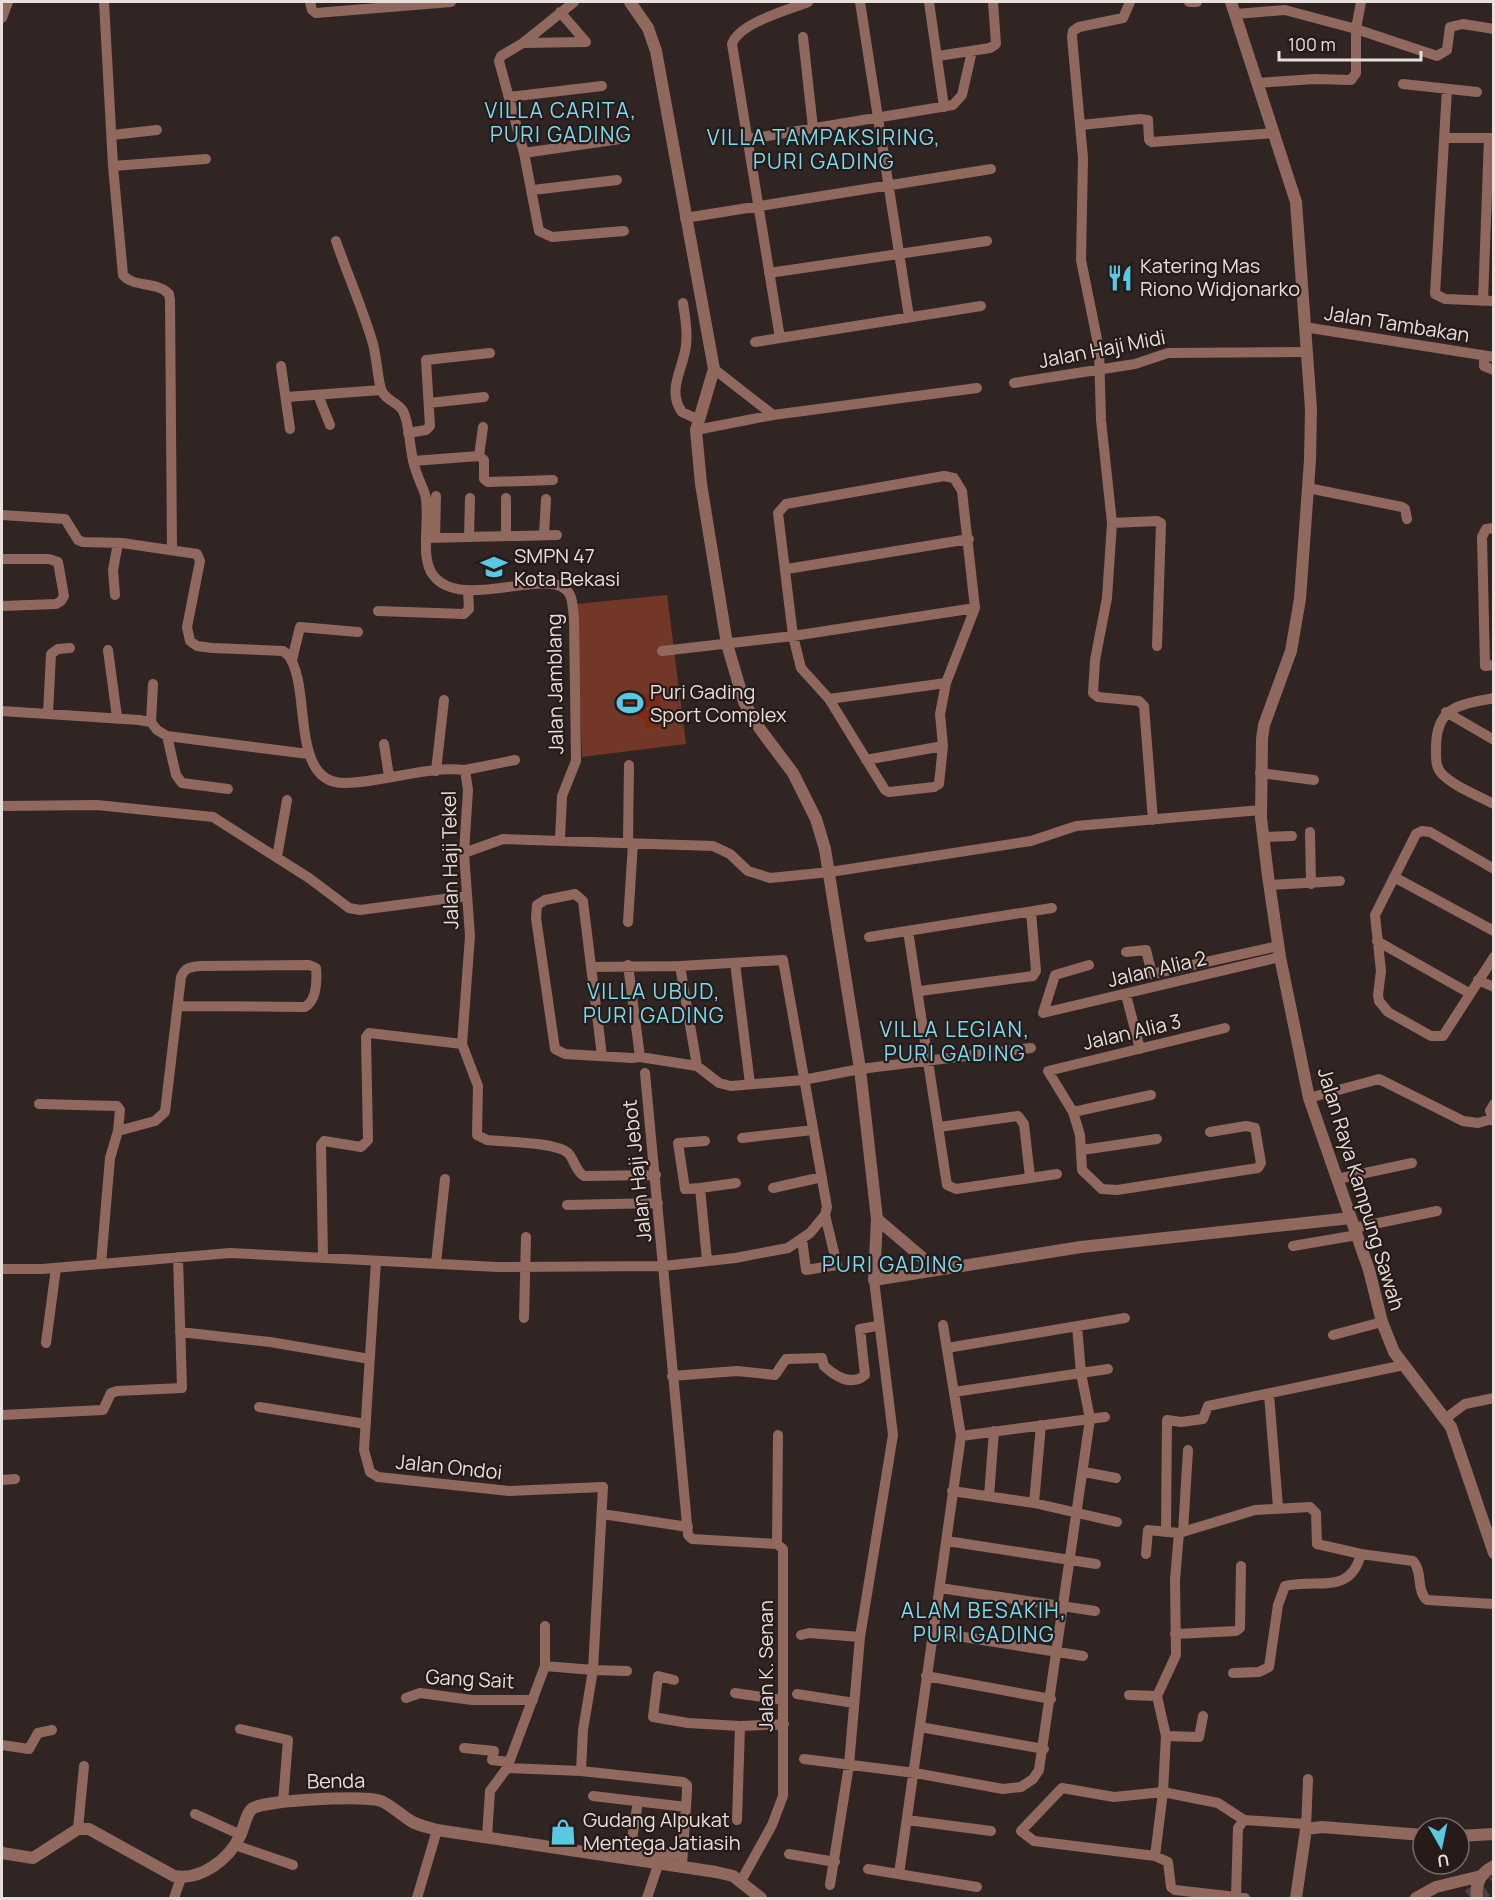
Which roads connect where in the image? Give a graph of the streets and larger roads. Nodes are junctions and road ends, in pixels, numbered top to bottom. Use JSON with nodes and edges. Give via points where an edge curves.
{"nodes":[{"id":1,"x":8,"y":2,"type":"edge"},
{"id":2,"x":104,"y":2,"type":"edge"},
{"id":3,"x":310,"y":2,"type":"edge"},
{"id":4,"x":451,"y":2,"type":"edge"},
{"id":5,"x":574,"y":2,"type":"edge"},
{"id":6,"x":630,"y":2,"type":"edge"},
{"id":7,"x":808,"y":2,"type":"edge"},
{"id":8,"x":861,"y":2,"type":"edge"},
{"id":9,"x":929,"y":2,"type":"edge"},
{"id":10,"x":993,"y":2,"type":"edge"},
{"id":11,"x":1130,"y":2,"type":"edge"},
{"id":12,"x":1189,"y":2,"type":"edge"},
{"id":13,"x":1197,"y":2,"type":"edge"},
{"id":14,"x":1361,"y":2,"type":"edge"},
{"id":15,"x":1234,"y":8,"type":"edge"},
{"id":16,"x":560,"y":12,"type":"junction"},
{"id":17,"x":2,"y":18,"type":"edge"},
{"id":18,"x":1356,"y":29,"type":"junction"},
{"id":19,"x":1494,"y":29,"type":"edge"},
{"id":20,"x":802,"y":37,"type":"dead end"},
{"id":21,"x":523,"y":44,"type":"junction"},
{"id":22,"x":972,"y":51,"type":"junction"},
{"id":23,"x":938,"y":56,"type":"junction"},
{"id":24,"x":1257,"y":83,"type":"junction"},
{"id":25,"x":1403,"y":84,"type":"dead end"},
{"id":26,"x":602,"y":86,"type":"dead end"},
{"id":27,"x":1448,"y":89,"type":"junction"},
{"id":28,"x":1477,"y":92,"type":"dead end"},
{"id":29,"x":509,"y":97,"type":"junction"},
{"id":30,"x":944,"y":107,"type":"junction"},
{"id":31,"x":879,"y":118,"type":"junction"},
{"id":32,"x":1080,"y":125,"type":"junction"},
{"id":33,"x":813,"y":128,"type":"junction"},
{"id":34,"x":157,"y":130,"type":"dead end"},
{"id":35,"x":1274,"y":133,"type":"junction"},
{"id":36,"x":112,"y":135,"type":"junction"},
{"id":37,"x":749,"y":138,"type":"junction"},
{"id":38,"x":1444,"y":138,"type":"junction"},
{"id":39,"x":1491,"y":138,"type":"edge"},
{"id":40,"x":620,"y":139,"type":"dead end"},
{"id":41,"x":524,"y":153,"type":"junction"},
{"id":42,"x":206,"y":159,"type":"dead end"},
{"id":43,"x":113,"y":166,"type":"junction"},
{"id":44,"x":991,"y":169,"type":"dead end"},
{"id":45,"x":617,"y":180,"type":"dead end"},
{"id":46,"x":890,"y":185,"type":"junction"},
{"id":47,"x":532,"y":190,"type":"junction"},
{"id":48,"x":760,"y":206,"type":"junction"},
{"id":49,"x":685,"y":218,"type":"junction"},
{"id":50,"x":624,"y":231,"type":"dead end"},
{"id":51,"x":336,"y":241,"type":"dead end"},
{"id":52,"x":987,"y":241,"type":"dead end"},
{"id":53,"x":901,"y":254,"type":"junction"},
{"id":54,"x":769,"y":273,"type":"junction"},
{"id":55,"x":1488,"y":301,"type":"edge"},
{"id":56,"x":683,"y":303,"type":"dead end"},
{"id":57,"x":981,"y":306,"type":"dead end"},
{"id":58,"x":909,"y":317,"type":"junction"},
{"id":59,"x":1304,"y":327,"type":"junction"},
{"id":60,"x":780,"y":338,"type":"junction"},
{"id":61,"x":755,"y":342,"type":"dead end"},
{"id":62,"x":1306,"y":352,"type":"junction"},
{"id":63,"x":490,"y":353,"type":"dead end"},
{"id":64,"x":1489,"y":357,"type":"edge"},
{"id":65,"x":281,"y":366,"type":"dead end"},
{"id":66,"x":714,"y":369,"type":"junction"},
{"id":67,"x":1100,"y":369,"type":"junction"},
{"id":68,"x":1494,"y":370,"type":"edge"},
{"id":69,"x":1014,"y":383,"type":"dead end"},
{"id":70,"x":977,"y":388,"type":"dead end"},
{"id":71,"x":381,"y":390,"type":"junction"},
{"id":72,"x":318,"y":395,"type":"junction"},
{"id":73,"x":484,"y":397,"type":"dead end"},
{"id":74,"x":286,"y":398,"type":"junction"},
{"id":75,"x":429,"y":403,"type":"junction"},
{"id":76,"x":773,"y":415,"type":"junction"},
{"id":77,"x":330,"y":425,"type":"dead end"},
{"id":78,"x":698,"y":425,"type":"junction"},
{"id":79,"x":483,"y":427,"type":"dead end"},
{"id":80,"x":291,"y":429,"type":"dead end"},
{"id":81,"x":408,"y":433,"type":"junction"},
{"id":82,"x":479,"y":456,"type":"junction"},
{"id":83,"x":413,"y":461,"type":"junction"},
{"id":84,"x":553,"y":480,"type":"dead end"},
{"id":85,"x":1308,"y":488,"type":"junction"},
{"id":86,"x":435,"y":496,"type":"dead end"},
{"id":87,"x":470,"y":498,"type":"dead end"},
{"id":88,"x":506,"y":498,"type":"dead end"},
{"id":89,"x":546,"y":499,"type":"dead end"},
{"id":90,"x":2,"y":515,"type":"edge"},
{"id":91,"x":1407,"y":519,"type":"dead end"},
{"id":92,"x":1112,"y":523,"type":"junction"},
{"id":93,"x":1494,"y":528,"type":"edge"},
{"id":94,"x":544,"y":535,"type":"junction"},
{"id":95,"x":557,"y":535,"type":"dead end"},
{"id":96,"x":506,"y":536,"type":"junction"},
{"id":97,"x":469,"y":537,"type":"junction"},
{"id":98,"x":431,"y":538,"type":"junction"},
{"id":99,"x":969,"y":539,"type":"junction"},
{"id":100,"x":118,"y":543,"type":"junction"},
{"id":101,"x":172,"y":550,"type":"junction"},
{"id":102,"x":2,"y":559,"type":"edge"},
{"id":103,"x":787,"y":569,"type":"junction"},
{"id":104,"x":468,"y":591,"type":"junction"},
{"id":105,"x":115,"y":594,"type":"dead end"},
{"id":106,"x":2,"y":606,"type":"edge"},
{"id":107,"x":975,"y":608,"type":"junction"},
{"id":108,"x":378,"y":611,"type":"dead end"},
{"id":109,"x":358,"y":632,"type":"dead end"},
{"id":110,"x":793,"y":636,"type":"junction"},
{"id":111,"x":727,"y":644,"type":"junction"},
{"id":112,"x":1156,"y":646,"type":"dead end"},
{"id":113,"x":70,"y":648,"type":"dead end"},
{"id":114,"x":108,"y":650,"type":"dead end"},
{"id":115,"x":662,"y":651,"type":"dead end"},
{"id":116,"x":292,"y":660,"type":"junction"},
{"id":117,"x":1494,"y":665,"type":"edge"},
{"id":118,"x":946,"y":683,"type":"junction"},
{"id":119,"x":153,"y":684,"type":"dead end"},
{"id":120,"x":1494,"y":698,"type":"edge"},
{"id":121,"x":829,"y":699,"type":"junction"},
{"id":122,"x":444,"y":700,"type":"dead end"},
{"id":123,"x":2,"y":711,"type":"edge"},
{"id":124,"x":1446,"y":712,"type":"junction"},
{"id":125,"x":48,"y":714,"type":"junction"},
{"id":126,"x":117,"y":717,"type":"junction"},
{"id":127,"x":151,"y":722,"type":"junction"},
{"id":128,"x":167,"y":736,"type":"junction"},
{"id":129,"x":1494,"y":740,"type":"edge"},
{"id":130,"x":384,"y":744,"type":"dead end"},
{"id":131,"x":943,"y":746,"type":"junction"},
{"id":132,"x":308,"y":754,"type":"junction"},
{"id":133,"x":515,"y":760,"type":"dead end"},
{"id":134,"x":866,"y":760,"type":"junction"},
{"id":135,"x":629,"y":765,"type":"dead end"},
{"id":136,"x":465,"y":770,"type":"junction"},
{"id":137,"x":436,"y":771,"type":"junction"},
{"id":138,"x":1260,"y":773,"type":"junction"},
{"id":139,"x":389,"y":776,"type":"junction"},
{"id":140,"x":1314,"y":780,"type":"dead end"},
{"id":141,"x":228,"y":789,"type":"dead end"},
{"id":142,"x":287,"y":800,"type":"dead end"},
{"id":143,"x":1494,"y":804,"type":"edge"},
{"id":144,"x":2,"y":806,"type":"edge"},
{"id":145,"x":1261,"y":810,"type":"junction"},
{"id":146,"x":1153,"y":820,"type":"junction"},
{"id":147,"x":1310,"y":832,"type":"dead end"},
{"id":148,"x":1292,"y":836,"type":"dead end"},
{"id":149,"x":1264,"y":837,"type":"junction"},
{"id":150,"x":560,"y":839,"type":"junction"},
{"id":151,"x":630,"y":843,"type":"junction"},
{"id":152,"x":464,"y":853,"type":"junction"},
{"id":153,"x":277,"y":857,"type":"junction"},
{"id":154,"x":1494,"y":868,"type":"edge"},
{"id":155,"x":830,"y":872,"type":"junction"},
{"id":156,"x":1394,"y":877,"type":"junction"},
{"id":157,"x":1340,"y":882,"type":"dead end"},
{"id":158,"x":1311,"y":884,"type":"junction"},
{"id":159,"x":1270,"y":885,"type":"junction"},
{"id":160,"x":467,"y":896,"type":"junction"},
{"id":161,"x":1052,"y":908,"type":"dead end"},
{"id":162,"x":1031,"y":912,"type":"junction"},
{"id":163,"x":628,"y":922,"type":"dead end"},
{"id":164,"x":908,"y":931,"type":"junction"},
{"id":165,"x":1494,"y":931,"type":"edge"},
{"id":166,"x":868,"y":937,"type":"dead end"},
{"id":167,"x":1377,"y":941,"type":"junction"},
{"id":168,"x":1126,"y":952,"type":"dead end"},
{"id":169,"x":1279,"y":952,"type":"junction"},
{"id":170,"x":1494,"y":957,"type":"edge"},
{"id":171,"x":735,"y":963,"type":"junction"},
{"id":172,"x":628,"y":965,"type":"junction"},
{"id":173,"x":1089,"y":965,"type":"dead end"},
{"id":174,"x":680,"y":966,"type":"junction"},
{"id":175,"x":591,"y":967,"type":"junction"},
{"id":176,"x":1484,"y":976,"type":"edge"},
{"id":177,"x":1494,"y":987,"type":"edge"},
{"id":178,"x":920,"y":991,"type":"junction"},
{"id":179,"x":1469,"y":993,"type":"junction"},
{"id":180,"x":1126,"y":995,"type":"junction"},
{"id":181,"x":178,"y":1006,"type":"junction"},
{"id":182,"x":1225,"y":1028,"type":"dead end"},
{"id":183,"x":462,"y":1044,"type":"junction"},
{"id":184,"x":1031,"y":1048,"type":"dead end"},
{"id":185,"x":1140,"y":1049,"type":"junction"},
{"id":186,"x":602,"y":1056,"type":"junction"},
{"id":187,"x":640,"y":1057,"type":"junction"},
{"id":188,"x":929,"y":1061,"type":"junction"},
{"id":189,"x":697,"y":1066,"type":"junction"},
{"id":190,"x":860,"y":1070,"type":"junction"},
{"id":191,"x":645,"y":1073,"type":"dead end"},
{"id":192,"x":807,"y":1079,"type":"junction"},
{"id":193,"x":750,"y":1084,"type":"junction"},
{"id":194,"x":1151,"y":1095,"type":"dead end"},
{"id":195,"x":1310,"y":1098,"type":"junction"},
{"id":196,"x":39,"y":1104,"type":"dead end"},
{"id":197,"x":1494,"y":1104,"type":"edge"},
{"id":198,"x":1073,"y":1112,"type":"junction"},
{"id":199,"x":1493,"y":1120,"type":"edge"},
{"id":200,"x":939,"y":1127,"type":"junction"},
{"id":201,"x":813,"y":1130,"type":"junction"},
{"id":202,"x":118,"y":1131,"type":"junction"},
{"id":203,"x":1210,"y":1132,"type":"dead end"},
{"id":204,"x":742,"y":1138,"type":"dead end"},
{"id":205,"x":1157,"y":1139,"type":"dead end"},
{"id":206,"x":705,"y":1141,"type":"dead end"},
{"id":207,"x":1082,"y":1150,"type":"junction"},
{"id":208,"x":1412,"y":1163,"type":"dead end"},
{"id":209,"x":1057,"y":1174,"type":"dead end"},
{"id":210,"x":656,"y":1176,"type":"junction"},
{"id":211,"x":822,"y":1177,"type":"junction"},
{"id":212,"x":1030,"y":1177,"type":"junction"},
{"id":213,"x":445,"y":1179,"type":"dead end"},
{"id":214,"x":1337,"y":1179,"type":"junction"},
{"id":215,"x":736,"y":1183,"type":"dead end"},
{"id":216,"x":700,"y":1188,"type":"junction"},
{"id":217,"x":773,"y":1188,"type":"dead end"},
{"id":218,"x":658,"y":1203,"type":"junction"},
{"id":219,"x":567,"y":1205,"type":"dead end"},
{"id":220,"x":1437,"y":1211,"type":"dead end"},
{"id":221,"x":825,"y":1215,"type":"junction"},
{"id":222,"x":877,"y":1219,"type":"junction"},
{"id":223,"x":1354,"y":1227,"type":"junction"},
{"id":224,"x":526,"y":1237,"type":"dead end"},
{"id":225,"x":802,"y":1239,"type":"junction"},
{"id":226,"x":1293,"y":1246,"type":"dead end"},
{"id":227,"x":178,"y":1257,"type":"junction"},
{"id":228,"x":323,"y":1257,"type":"junction"},
{"id":229,"x":707,"y":1260,"type":"junction"},
{"id":230,"x":376,"y":1261,"type":"junction"},
{"id":231,"x":436,"y":1263,"type":"junction"},
{"id":232,"x":101,"y":1264,"type":"junction"},
{"id":233,"x":664,"y":1266,"type":"junction"},
{"id":234,"x":56,"y":1268,"type":"junction"},
{"id":235,"x":526,"y":1268,"type":"junction"},
{"id":236,"x":2,"y":1269,"type":"edge"},
{"id":237,"x":937,"y":1270,"type":"junction"},
{"id":238,"x":874,"y":1280,"type":"junction"},
{"id":239,"x":1125,"y":1317,"type":"dead end"},
{"id":240,"x":524,"y":1318,"type":"dead end"},
{"id":241,"x":1382,"y":1323,"type":"junction"},
{"id":242,"x":943,"y":1325,"type":"dead end"},
{"id":243,"x":877,"y":1326,"type":"junction"},
{"id":244,"x":1077,"y":1326,"type":"junction"},
{"id":245,"x":180,"y":1332,"type":"junction"},
{"id":246,"x":1333,"y":1335,"type":"dead end"},
{"id":247,"x":46,"y":1343,"type":"dead end"},
{"id":248,"x":947,"y":1348,"type":"junction"},
{"id":249,"x":370,"y":1359,"type":"junction"},
{"id":250,"x":1404,"y":1365,"type":"junction"},
{"id":251,"x":1108,"y":1369,"type":"dead end"},
{"id":252,"x":1081,"y":1373,"type":"junction"},
{"id":253,"x":672,"y":1376,"type":"junction"},
{"id":254,"x":954,"y":1392,"type":"junction"},
{"id":255,"x":1269,"y":1394,"type":"junction"},
{"id":256,"x":1494,"y":1398,"type":"edge"},
{"id":257,"x":259,"y":1407,"type":"dead end"},
{"id":258,"x":2,"y":1415,"type":"edge"},
{"id":259,"x":1105,"y":1417,"type":"dead end"},
{"id":260,"x":1446,"y":1418,"type":"junction"},
{"id":261,"x":1090,"y":1419,"type":"junction"},
{"id":262,"x":366,"y":1424,"type":"junction"},
{"id":263,"x":1041,"y":1425,"type":"junction"},
{"id":264,"x":994,"y":1431,"type":"junction"},
{"id":265,"x":778,"y":1435,"type":"dead end"},
{"id":266,"x":961,"y":1436,"type":"junction"},
{"id":267,"x":1188,"y":1450,"type":"dead end"},
{"id":268,"x":1084,"y":1472,"type":"junction"},
{"id":269,"x":1116,"y":1478,"type":"dead end"},
{"id":270,"x":2,"y":1479,"type":"edge"},
{"id":271,"x":15,"y":1479,"type":"dead end"},
{"id":272,"x":952,"y":1491,"type":"junction"},
{"id":273,"x":989,"y":1496,"type":"junction"},
{"id":274,"x":1034,"y":1503,"type":"junction"},
{"id":275,"x":1278,"y":1507,"type":"junction"},
{"id":276,"x":1077,"y":1512,"type":"junction"},
{"id":277,"x":602,"y":1514,"type":"junction"},
{"id":278,"x":1117,"y":1522,"type":"dead end"},
{"id":279,"x":687,"y":1527,"type":"junction"},
{"id":280,"x":1166,"y":1532,"type":"junction"},
{"id":281,"x":1181,"y":1532,"type":"junction"},
{"id":282,"x":947,"y":1541,"type":"junction"},
{"id":283,"x":777,"y":1544,"type":"junction"},
{"id":284,"x":1493,"y":1547,"type":"edge"},
{"id":285,"x":1146,"y":1554,"type":"dead end"},
{"id":286,"x":1361,"y":1554,"type":"junction"},
{"id":287,"x":1071,"y":1560,"type":"junction"},
{"id":288,"x":1096,"y":1564,"type":"dead end"},
{"id":289,"x":1241,"y":1566,"type":"dead end"},
{"id":290,"x":940,"y":1588,"type":"junction"},
{"id":291,"x":1494,"y":1604,"type":"edge"},
{"id":292,"x":1064,"y":1607,"type":"junction"},
{"id":293,"x":1095,"y":1611,"type":"dead end"},
{"id":294,"x":545,"y":1626,"type":"dead end"},
{"id":295,"x":932,"y":1632,"type":"junction"},
{"id":296,"x":1175,"y":1634,"type":"junction"},
{"id":297,"x":801,"y":1635,"type":"dead end"},
{"id":298,"x":861,"y":1637,"type":"junction"},
{"id":299,"x":1058,"y":1652,"type":"junction"},
{"id":300,"x":1083,"y":1656,"type":"dead end"},
{"id":301,"x":545,"y":1666,"type":"junction"},
{"id":302,"x":593,"y":1670,"type":"junction"},
{"id":303,"x":627,"y":1671,"type":"dead end"},
{"id":304,"x":1233,"y":1672,"type":"dead end"},
{"id":305,"x":926,"y":1676,"type":"junction"},
{"id":306,"x":674,"y":1680,"type":"dead end"},
{"id":307,"x":735,"y":1693,"type":"dead end"},
{"id":308,"x":797,"y":1694,"type":"dead end"},
{"id":309,"x":1129,"y":1695,"type":"dead end"},
{"id":310,"x":1157,"y":1696,"type":"junction"},
{"id":311,"x":406,"y":1698,"type":"dead end"},
{"id":312,"x":1051,"y":1699,"type":"junction"},
{"id":313,"x":533,"y":1700,"type":"junction"},
{"id":314,"x":783,"y":1700,"type":"junction"},
{"id":315,"x":854,"y":1703,"type":"junction"},
{"id":316,"x":1203,"y":1716,"type":"dead end"},
{"id":317,"x":784,"y":1724,"type":"junction"},
{"id":318,"x":740,"y":1726,"type":"junction"},
{"id":319,"x":920,"y":1726,"type":"junction"},
{"id":320,"x":240,"y":1729,"type":"dead end"},
{"id":321,"x":52,"y":1730,"type":"dead end"},
{"id":322,"x":1166,"y":1737,"type":"junction"},
{"id":323,"x":2,"y":1745,"type":"edge"},
{"id":324,"x":464,"y":1748,"type":"dead end"},
{"id":325,"x":1044,"y":1749,"type":"junction"},
{"id":326,"x":804,"y":1759,"type":"dead end"},
{"id":327,"x":508,"y":1765,"type":"junction"},
{"id":328,"x":849,"y":1765,"type":"junction"},
{"id":329,"x":84,"y":1766,"type":"dead end"},
{"id":330,"x":581,"y":1771,"type":"junction"},
{"id":331,"x":915,"y":1773,"type":"junction"},
{"id":332,"x":1308,"y":1779,"type":"dead end"},
{"id":333,"x":1163,"y":1792,"type":"junction"},
{"id":334,"x":592,"y":1796,"type":"dead end"},
{"id":335,"x":638,"y":1801,"type":"junction"},
{"id":336,"x":283,"y":1802,"type":"junction"},
{"id":337,"x":686,"y":1807,"type":"junction"},
{"id":338,"x":195,"y":1814,"type":"dead end"},
{"id":339,"x":737,"y":1820,"type":"dead end"},
{"id":340,"x":907,"y":1820,"type":"junction"},
{"id":341,"x":1244,"y":1820,"type":"junction"},
{"id":342,"x":1306,"y":1827,"type":"junction"},
{"id":343,"x":78,"y":1829,"type":"junction"},
{"id":344,"x":437,"y":1830,"type":"junction"},
{"id":345,"x":991,"y":1831,"type":"dead end"},
{"id":346,"x":1411,"y":1834,"type":"edge"},
{"id":347,"x":1494,"y":1834,"type":"edge"},
{"id":348,"x":1471,"y":1835,"type":"edge"},
{"id":349,"x":487,"y":1838,"type":"junction"},
{"id":350,"x":238,"y":1840,"type":"junction"},
{"id":351,"x":2,"y":1853,"type":"edge"},
{"id":352,"x":630,"y":1854,"type":"junction"},
{"id":353,"x":789,"y":1854,"type":"dead end"},
{"id":354,"x":1155,"y":1856,"type":"junction"},
{"id":355,"x":679,"y":1860,"type":"junction"},
{"id":356,"x":659,"y":1862,"type":"junction"},
{"id":357,"x":835,"y":1862,"type":"junction"},
{"id":358,"x":293,"y":1865,"type":"dead end"},
{"id":359,"x":1494,"y":1866,"type":"edge"},
{"id":360,"x":868,"y":1869,"type":"dead end"},
{"id":361,"x":899,"y":1874,"type":"junction"},
{"id":362,"x":1481,"y":1876,"type":"junction"},
{"id":363,"x":181,"y":1878,"type":"junction"},
{"id":364,"x":741,"y":1881,"type":"junction"},
{"id":365,"x":1454,"y":1882,"type":"junction"},
{"id":366,"x":830,"y":1885,"type":"dead end"},
{"id":367,"x":977,"y":1887,"type":"dead end"},
{"id":368,"x":1477,"y":1895,"type":"edge"},
{"id":369,"x":1240,"y":1898,"type":"edge"},
{"id":370,"x":174,"y":1899,"type":"edge"},
{"id":371,"x":417,"y":1899,"type":"edge"},
{"id":372,"x":646,"y":1899,"type":"edge"},
{"id":373,"x":761,"y":1899,"type":"edge"},
{"id":374,"x":1296,"y":1899,"type":"edge"},
{"id":375,"x":1416,"y":1899,"type":"edge"}],
"edges":[{"from":1,"to":17,"type":"street"},
{"from":2,"to":36,"type":"street"},
{"from":3,"to":4,"type":"street","via":[[316,14]]},
{"from":5,"to":16,"type":"street"},
{"from":6,"to":49,"type":"street","via":[[648,28],[656,51]]},
{"from":7,"to":37,"type":"street","via":[[744,28],[734,37],[732,52]]},
{"from":8,"to":31,"type":"street"},
{"from":9,"to":23,"type":"street"},
{"from":10,"to":22,"type":"street","via":[[996,44]]},
{"from":11,"to":32,"type":"street","via":[[1123,18],[1073,31]]},
{"from":12,"to":13,"type":"street"},
{"from":14,"to":18,"type":"street"},
{"from":15,"to":18,"type":"street","via":[[1285,10]]},
{"from":15,"to":24,"type":"street","name":"Jalan Raya Kampung Sawah"},
{"from":16,"to":21,"type":"street"},
{"from":16,"to":21,"type":"street","via":[[586,42]]},
{"from":18,"to":19,"type":"street","via":[[1437,56],[1447,50],[1450,27],[1456,24]]},
{"from":18,"to":24,"type":"street","via":[[1356,73],[1351,80]]},
{"from":20,"to":33,"type":"street"},
{"from":21,"to":29,"type":"street","via":[[500,58]]},
{"from":22,"to":23,"type":"street"},
{"from":22,"to":30,"type":"street","via":[[962,95],[953,105]]},
{"from":23,"to":30,"type":"street"},
{"from":24,"to":35,"type":"street","name":"Jalan Raya Kampung Sawah"},
{"from":25,"to":27,"type":"street"},
{"from":26,"to":29,"type":"street"},
{"from":27,"to":28,"type":"street"},
{"from":27,"to":38,"type":"street"},
{"from":29,"to":41,"type":"street"},
{"from":30,"to":31,"type":"street"},
{"from":31,"to":33,"type":"street"},
{"from":31,"to":46,"type":"street"},
{"from":32,"to":35,"type":"street","via":[[1140,118],[1148,120],[1152,142]]},
{"from":32,"to":67,"type":"street","via":[[1082,260]]},
{"from":33,"to":37,"type":"street"},
{"from":34,"to":36,"type":"street"},
{"from":35,"to":59,"type":"street","name":"Jalan Raya Kampung Sawah","via":[[1298,214]]},
{"from":36,"to":43,"type":"street"},
{"from":37,"to":48,"type":"street"},
{"from":38,"to":39,"type":"street"},
{"from":38,"to":55,"type":"street","via":[[1436,294],[1445,299]]},
{"from":39,"to":55,"type":"street"},
{"from":40,"to":41,"type":"street"},
{"from":41,"to":47,"type":"street"},
{"from":42,"to":43,"type":"street"},
{"from":43,"to":101,"type":"street","via":[[123,274],[130,280],[160,287],[170,300]]},
{"from":44,"to":46,"type":"street"},
{"from":45,"to":47,"type":"street"},
{"from":46,"to":48,"type":"street"},
{"from":46,"to":53,"type":"street"},
{"from":47,"to":50,"type":"street","via":[[542,234],[552,237]]},
{"from":48,"to":49,"type":"street"},
{"from":48,"to":54,"type":"street"},
{"from":49,"to":66,"type":"street"},
{"from":51,"to":71,"type":"street","via":[[374,345]]},
{"from":52,"to":53,"type":"street"},
{"from":53,"to":54,"type":"street"},
{"from":53,"to":58,"type":"street"},
{"from":54,"to":60,"type":"street"},
{"from":56,"to":78,"type":"street","via":[[687,341],[675,384],[682,412]]},
{"from":57,"to":58,"type":"street"},
{"from":58,"to":60,"type":"street"},
{"from":59,"to":62,"type":"street","name":"Jalan Raya Kampung Sawah"},
{"from":59,"to":64,"type":"street","name":"Jalan Tambakan"},
{"from":60,"to":61,"type":"street"},
{"from":62,"to":67,"type":"street","name":"Jalan Haji Midi","via":[[1168,353],[1135,364]]},
{"from":62,"to":85,"type":"street","name":"Jalan Raya Kampung Sawah","via":[[1311,422]]},
{"from":63,"to":75,"type":"street","via":[[426,360]]},
{"from":64,"to":68,"type":"street","name":"Jalan Tambakan","via":[[1484,366]]},
{"from":65,"to":74,"type":"street"},
{"from":66,"to":76,"type":"street"},
{"from":66,"to":78,"type":"street"},
{"from":67,"to":69,"type":"street","name":"Jalan Haji Midi"},
{"from":67,"to":92,"type":"street"},
{"from":70,"to":76,"type":"street"},
{"from":71,"to":72,"type":"street"},
{"from":71,"to":81,"type":"street","name":"Jalan Jamblang","via":[[386,399],[402,410]]},
{"from":72,"to":74,"type":"street"},
{"from":72,"to":77,"type":"street"},
{"from":73,"to":75,"type":"street"},
{"from":74,"to":80,"type":"street"},
{"from":75,"to":81,"type":"street","via":[[429,428]]},
{"from":76,"to":78,"type":"street"},
{"from":78,"to":111,"type":"street","via":[[700,484]]},
{"from":79,"to":82,"type":"street"},
{"from":81,"to":83,"type":"street","name":"Jalan Jamblang"},
{"from":82,"to":83,"type":"street"},
{"from":82,"to":84,"type":"street","via":[[484,460],[484,479],[488,482]]},
{"from":83,"to":98,"type":"street","name":"Jalan Jamblang"},
{"from":85,"to":91,"type":"street","via":[[1402,507]]},
{"from":85,"to":138,"type":"street","name":"Jalan Raya Kampung Sawah","via":[[1296,628],[1264,725]]},
{"from":86,"to":98,"type":"street"},
{"from":87,"to":97,"type":"street"},
{"from":88,"to":96,"type":"street"},
{"from":89,"to":94,"type":"street"},
{"from":90,"to":100,"type":"street","via":[[65,519],[78,540]]},
{"from":92,"to":112,"type":"street","via":[[1161,523]]},
{"from":92,"to":146,"type":"street","via":[[1107,598],[1093,693],[1098,697],[1139,701],[1144,706]]},
{"from":93,"to":117,"type":"street","via":[[1486,529],[1482,537],[1485,666]]},
{"from":94,"to":95,"type":"street"},
{"from":94,"to":96,"type":"street"},
{"from":96,"to":97,"type":"street"},
{"from":97,"to":98,"type":"street"},
{"from":98,"to":104,"type":"street","name":"Jalan Jamblang","via":[[433,575],[454,590]]},
{"from":99,"to":103,"type":"street"},
{"from":99,"to":103,"type":"street","via":[[958,483],[944,476],[926,478],[786,504],[778,513]]},
{"from":99,"to":107,"type":"street"},
{"from":100,"to":101,"type":"street"},
{"from":100,"to":105,"type":"street","via":[[113,570]]},
{"from":101,"to":116,"type":"street","via":[[200,557],[187,627],[190,641],[212,648],[283,651]]},
{"from":102,"to":106,"type":"street","via":[[58,562],[64,596],[56,604]]},
{"from":103,"to":110,"type":"street"},
{"from":104,"to":108,"type":"street","via":[[469,609],[464,614]]},
{"from":104,"to":150,"type":"street","name":"Jalan Jamblang","via":[[545,584],[563,588],[570,595],[574,618],[576,761],[562,796]]},
{"from":107,"to":110,"type":"street"},
{"from":107,"to":118,"type":"street"},
{"from":109,"to":116,"type":"street","via":[[300,627]]},
{"from":110,"to":111,"type":"street"},
{"from":110,"to":121,"type":"street","via":[[801,668]]},
{"from":111,"to":115,"type":"street"},
{"from":111,"to":155,"type":"street","via":[[744,702],[793,773],[813,812]]},
{"from":113,"to":125,"type":"street","via":[[51,654]]},
{"from":114,"to":126,"type":"street"},
{"from":116,"to":132,"type":"street","via":[[304,712]]},
{"from":118,"to":121,"type":"street"},
{"from":118,"to":131,"type":"street","via":[[940,714]]},
{"from":119,"to":127,"type":"street"},
{"from":120,"to":124,"type":"street"},
{"from":121,"to":134,"type":"street"},
{"from":122,"to":137,"type":"street"},
{"from":123,"to":125,"type":"street"},
{"from":124,"to":129,"type":"street"},
{"from":124,"to":143,"type":"street","via":[[1436,744],[1438,770]]},
{"from":125,"to":126,"type":"street"},
{"from":126,"to":127,"type":"street"},
{"from":127,"to":128,"type":"street"},
{"from":128,"to":132,"type":"street"},
{"from":128,"to":141,"type":"street","via":[[176,775],[182,783]]},
{"from":130,"to":139,"type":"street"},
{"from":131,"to":134,"type":"street"},
{"from":131,"to":134,"type":"street","via":[[941,777],[934,788],[889,792]]},
{"from":132,"to":139,"type":"street","name":"Jalan Haji Tekel","via":[[313,765],[332,782]]},
{"from":133,"to":136,"type":"street"},
{"from":135,"to":151,"type":"street"},
{"from":136,"to":137,"type":"street","name":"Jalan Haji Tekel"},
{"from":136,"to":152,"type":"street","name":"Jalan Haji Tekel","via":[[468,790]]},
{"from":137,"to":139,"type":"street","name":"Jalan Haji Tekel"},
{"from":138,"to":140,"type":"street"},
{"from":138,"to":145,"type":"street","name":"Jalan Raya Kampung Sawah"},
{"from":142,"to":153,"type":"street"},
{"from":144,"to":153,"type":"street","via":[[97,805],[201,813]]},
{"from":145,"to":146,"type":"street"},
{"from":145,"to":149,"type":"street","name":"Jalan Raya Kampung Sawah"},
{"from":146,"to":155,"type":"street","via":[[1076,826],[1031,841]]},
{"from":147,"to":158,"type":"street"},
{"from":148,"to":149,"type":"street"},
{"from":149,"to":159,"type":"street","name":"Jalan Raya Kampung Sawah"},
{"from":150,"to":151,"type":"street"},
{"from":150,"to":152,"type":"street","via":[[503,839]]},
{"from":151,"to":155,"type":"street","via":[[713,846],[730,854],[748,871],[770,878]]},
{"from":151,"to":163,"type":"street"},
{"from":152,"to":160,"type":"street","name":"Jalan Haji Tekel"},
{"from":153,"to":160,"type":"street","via":[[349,908],[360,910]]},
{"from":154,"to":156,"type":"street","via":[[1422,831],[1416,834]]},
{"from":155,"to":190,"type":"street"},
{"from":156,"to":165,"type":"street"},
{"from":156,"to":167,"type":"street","via":[[1377,909]]},
{"from":157,"to":158,"type":"street"},
{"from":158,"to":159,"type":"street"},
{"from":159,"to":169,"type":"street","name":"Jalan Raya Kampung Sawah"},
{"from":160,"to":183,"type":"street","name":"Jalan Haji Tekel","via":[[470,946]]},
{"from":161,"to":162,"type":"street"},
{"from":162,"to":164,"type":"street"},
{"from":162,"to":178,"type":"street","via":[[1036,970],[1033,976]]},
{"from":164,"to":166,"type":"street"},
{"from":164,"to":178,"type":"street"},
{"from":167,"to":179,"type":"street"},
{"from":167,"to":179,"type":"street","via":[[1379,1001],[1388,1012],[1438,1038],[1449,1031]]},
{"from":168,"to":169,"type":"street","via":[[1146,950],[1152,974]]},
{"from":169,"to":180,"type":"street","name":"Jalan Alia 2"},
{"from":169,"to":195,"type":"street","name":"Jalan Raya Kampung Sawah"},
{"from":170,"to":176,"type":"street"},
{"from":171,"to":174,"type":"street"},
{"from":171,"to":192,"type":"street","via":[[783,960]]},
{"from":171,"to":193,"type":"street"},
{"from":172,"to":174,"type":"street"},
{"from":172,"to":175,"type":"street"},
{"from":172,"to":187,"type":"street"},
{"from":173,"to":180,"type":"street","name":"Jalan Alia 2","via":[[1055,975],[1043,1013]]},
{"from":174,"to":189,"type":"street"},
{"from":175,"to":186,"type":"street"},
{"from":175,"to":186,"type":"street","via":[[583,902],[568,894],[540,902],[536,918],[555,1047],[565,1054]]},
{"from":176,"to":177,"type":"street"},
{"from":176,"to":179,"type":"street"},
{"from":178,"to":188,"type":"street"},
{"from":180,"to":185,"type":"street"},
{"from":181,"to":181,"type":"street","via":[[181,977],[190,967],[316,968],[314,997],[305,1007]]},
{"from":181,"to":202,"type":"street","via":[[165,1112],[154,1121]]},
{"from":182,"to":185,"type":"street","name":"Jalan Alia 3"},
{"from":183,"to":210,"type":"street","name":"Jalan Haji Tekel","via":[[476,1076],[476,1124],[481,1138],[558,1148],[569,1155],[584,1176]]},
{"from":183,"to":228,"type":"street","via":[[369,1032],[368,1140],[361,1147],[324,1141],[321,1145]]},
{"from":184,"to":188,"type":"street"},
{"from":185,"to":198,"type":"street","name":"Jalan Alia 3","via":[[1048,1071]]},
{"from":186,"to":187,"type":"street"},
{"from":187,"to":189,"type":"street"},
{"from":188,"to":190,"type":"street"},
{"from":188,"to":200,"type":"street"},
{"from":189,"to":193,"type":"street","via":[[719,1083]]},
{"from":190,"to":192,"type":"street"},
{"from":190,"to":222,"type":"street"},
{"from":191,"to":210,"type":"street","name":"Jalan Haji Jebot"},
{"from":192,"to":193,"type":"street"},
{"from":192,"to":201,"type":"street"},
{"from":194,"to":198,"type":"street"},
{"from":195,"to":199,"type":"street","via":[[1380,1079],[1463,1121]]},
{"from":195,"to":214,"type":"street","name":"Jalan Raya Kampung Sawah"},
{"from":196,"to":202,"type":"street","via":[[117,1106]]},
{"from":197,"to":199,"type":"street","via":[[1490,1111]]},
{"from":198,"to":207,"type":"street"},
{"from":200,"to":212,"type":"street","via":[[1018,1116],[1024,1124]]},
{"from":200,"to":212,"type":"street","via":[[947,1185],[951,1188]]},
{"from":201,"to":204,"type":"street"},
{"from":201,"to":211,"type":"street"},
{"from":202,"to":232,"type":"street","via":[[110,1158]]},
{"from":203,"to":207,"type":"street","via":[[1255,1128],[1261,1163],[1258,1168],[1108,1190],[1085,1175]]},
{"from":205,"to":207,"type":"street"},
{"from":206,"to":216,"type":"street","via":[[678,1143],[685,1189]]},
{"from":208,"to":214,"type":"street"},
{"from":209,"to":212,"type":"street"},
{"from":210,"to":218,"type":"street","name":"Jalan Haji Jebot"},
{"from":211,"to":217,"type":"street"},
{"from":211,"to":221,"type":"street"},
{"from":213,"to":231,"type":"street"},
{"from":214,"to":223,"type":"street","name":"Jalan Raya Kampung Sawah"},
{"from":215,"to":216,"type":"street"},
{"from":216,"to":229,"type":"street"},
{"from":218,"to":219,"type":"street"},
{"from":218,"to":233,"type":"street","name":"Jalan Haji Jebot"},
{"from":220,"to":223,"type":"street"},
{"from":221,"to":225,"type":"street"},
{"from":221,"to":225,"type":"street","via":[[837,1265],[806,1270]]},
{"from":222,"to":237,"type":"street"},
{"from":222,"to":238,"type":"street"},
{"from":223,"to":226,"type":"street"},
{"from":223,"to":237,"type":"street","via":[[1081,1247]]},
{"from":223,"to":241,"type":"street","name":"Jalan Raya Kampung Sawah"},
{"from":224,"to":235,"type":"street"},
{"from":225,"to":229,"type":"street","via":[[788,1248],[758,1255]]},
{"from":227,"to":228,"type":"street","via":[[230,1253]]},
{"from":227,"to":232,"type":"street"},
{"from":227,"to":245,"type":"street"},
{"from":228,"to":230,"type":"street"},
{"from":229,"to":233,"type":"street"},
{"from":230,"to":231,"type":"street"},
{"from":230,"to":249,"type":"street","name":"Jalan Ondoi"},
{"from":231,"to":235,"type":"street"},
{"from":232,"to":234,"type":"street"},
{"from":233,"to":235,"type":"street"},
{"from":233,"to":253,"type":"street"},
{"from":234,"to":236,"type":"street"},
{"from":234,"to":247,"type":"street"},
{"from":235,"to":240,"type":"street"},
{"from":237,"to":238,"type":"street"},
{"from":238,"to":243,"type":"street"},
{"from":239,"to":244,"type":"street"},
{"from":241,"to":246,"type":"street"},
{"from":241,"to":250,"type":"street","name":"Jalan Raya Kampung Sawah"},
{"from":242,"to":248,"type":"street"},
{"from":243,"to":253,"type":"street","via":[[860,1329],[865,1375],[858,1379],[838,1378],[824,1366],[822,1358],[786,1359],[775,1375],[736,1371]]},
{"from":243,"to":298,"type":"street","via":[[892,1435]]},
{"from":244,"to":248,"type":"street"},
{"from":244,"to":252,"type":"street"},
{"from":245,"to":249,"type":"street"},
{"from":245,"to":258,"type":"street","via":[[182,1389],[117,1391],[111,1394],[103,1410]]},
{"from":248,"to":254,"type":"street"},
{"from":249,"to":262,"type":"street","name":"Jalan Ondoi"},
{"from":250,"to":255,"type":"street"},
{"from":250,"to":260,"type":"street","name":"Jalan Raya Kampung Sawah"},
{"from":251,"to":252,"type":"street"},
{"from":252,"to":254,"type":"street"},
{"from":252,"to":261,"type":"street"},
{"from":253,"to":279,"type":"street"},
{"from":254,"to":266,"type":"street"},
{"from":255,"to":275,"type":"street"},
{"from":255,"to":280,"type":"street","via":[[1208,1406],[1203,1419],[1167,1420]]},
{"from":256,"to":260,"type":"street","via":[[1465,1404]]},
{"from":257,"to":262,"type":"street"},
{"from":259,"to":261,"type":"street"},
{"from":260,"to":284,"type":"street","name":"Jalan Raya Kampung Sawah"},
{"from":261,"to":263,"type":"street"},
{"from":261,"to":268,"type":"street"},
{"from":262,"to":277,"type":"street","name":"Jalan Ondoi","via":[[365,1461],[370,1472],[378,1477],[509,1491],[595,1485],[603,1487]]},
{"from":263,"to":264,"type":"street"},
{"from":263,"to":274,"type":"street"},
{"from":264,"to":266,"type":"street"},
{"from":264,"to":273,"type":"street"},
{"from":265,"to":283,"type":"street"},
{"from":266,"to":272,"type":"street"},
{"from":267,"to":281,"type":"street"},
{"from":268,"to":269,"type":"street"},
{"from":268,"to":276,"type":"street"},
{"from":270,"to":271,"type":"street"},
{"from":272,"to":273,"type":"street"},
{"from":272,"to":282,"type":"street"},
{"from":273,"to":274,"type":"street"},
{"from":274,"to":276,"type":"street"},
{"from":275,"to":281,"type":"street"},
{"from":275,"to":286,"type":"street","via":[[1312,1508],[1316,1514],[1317,1544]]},
{"from":276,"to":278,"type":"street"},
{"from":276,"to":287,"type":"street"},
{"from":277,"to":279,"type":"street"},
{"from":277,"to":302,"type":"street"},
{"from":279,"to":283,"type":"street","via":[[692,1539]]},
{"from":280,"to":281,"type":"street"},
{"from":280,"to":285,"type":"street","via":[[1148,1530]]},
{"from":281,"to":296,"type":"street"},
{"from":282,"to":287,"type":"street"},
{"from":282,"to":290,"type":"street"},
{"from":283,"to":314,"type":"street","name":"Jalan K. Senan","via":[[783,1549]]},
{"from":286,"to":291,"type":"street","via":[[1413,1561],[1427,1600]]},
{"from":286,"to":304,"type":"street","via":[[1357,1569],[1348,1579],[1285,1586],[1278,1605],[1269,1667],[1259,1672]]},
{"from":287,"to":288,"type":"street"},
{"from":287,"to":292,"type":"street"},
{"from":289,"to":296,"type":"street","via":[[1240,1628]]},
{"from":290,"to":292,"type":"street"},
{"from":290,"to":295,"type":"street"},
{"from":292,"to":293,"type":"street"},
{"from":292,"to":299,"type":"street"},
{"from":294,"to":301,"type":"street"},
{"from":295,"to":299,"type":"street"},
{"from":295,"to":305,"type":"street"},
{"from":296,"to":310,"type":"street","via":[[1174,1664]]},
{"from":297,"to":298,"type":"street","via":[[809,1632]]},
{"from":298,"to":315,"type":"street"},
{"from":299,"to":300,"type":"street"},
{"from":299,"to":312,"type":"street"},
{"from":301,"to":302,"type":"street"},
{"from":301,"to":313,"type":"street"},
{"from":302,"to":303,"type":"street"},
{"from":302,"to":330,"type":"street"},
{"from":305,"to":312,"type":"street"},
{"from":305,"to":319,"type":"street"},
{"from":306,"to":318,"type":"street","via":[[658,1676],[653,1717]]},
{"from":307,"to":314,"type":"street"},
{"from":308,"to":315,"type":"street"},
{"from":309,"to":310,"type":"street"},
{"from":310,"to":322,"type":"street"},
{"from":311,"to":313,"type":"street","name":"Gang Sait","via":[[420,1693],[472,1700]]},
{"from":312,"to":325,"type":"street"},
{"from":313,"to":327,"type":"street"},
{"from":314,"to":317,"type":"street","name":"Jalan K. Senan"},
{"from":315,"to":328,"type":"street"},
{"from":316,"to":322,"type":"street","via":[[1199,1737]]},
{"from":317,"to":318,"type":"street"},
{"from":317,"to":364,"type":"street","name":"Jalan K. Senan","via":[[783,1796]]},
{"from":318,"to":339,"type":"street"},
{"from":319,"to":325,"type":"street"},
{"from":319,"to":331,"type":"street"},
{"from":320,"to":336,"type":"street","via":[[288,1740]]},
{"from":321,"to":323,"type":"street","via":[[38,1732],[28,1749]]},
{"from":322,"to":333,"type":"street"},
{"from":324,"to":327,"type":"street","via":[[494,1751],[492,1760]]},
{"from":325,"to":331,"type":"street","via":[[1034,1779],[1012,1789]]},
{"from":326,"to":328,"type":"street"},
{"from":327,"to":330,"type":"street"},
{"from":327,"to":349,"type":"street","via":[[490,1791]]},
{"from":328,"to":331,"type":"street"},
{"from":328,"to":357,"type":"street"},
{"from":329,"to":343,"type":"street"},
{"from":330,"to":337,"type":"street","via":[[683,1782],[687,1785]]},
{"from":331,"to":340,"type":"street"},
{"from":332,"to":342,"type":"street"},
{"from":333,"to":341,"type":"street","via":[[1218,1803]]},
{"from":333,"to":354,"type":"street"},
{"from":333,"to":354,"type":"street","via":[[1114,1797],[1062,1788],[1022,1831],[1034,1841]]},
{"from":334,"to":335,"type":"street"},
{"from":335,"to":337,"type":"street"},
{"from":335,"to":352,"type":"street"},
{"from":336,"to":344,"type":"street","name":"Benda","via":[[358,1798],[380,1801],[413,1822]]},
{"from":336,"to":350,"type":"street","name":"Benda","via":[[250,1811]]},
{"from":337,"to":355,"type":"street"},
{"from":338,"to":350,"type":"street"},
{"from":340,"to":345,"type":"street"},
{"from":340,"to":361,"type":"street"},
{"from":341,"to":342,"type":"street"},
{"from":341,"to":369,"type":"street","via":[[1238,1828]]},
{"from":342,"to":346,"type":"street"},
{"from":342,"to":374,"type":"street"},
{"from":343,"to":351,"type":"street","via":[[33,1858]]},
{"from":343,"to":363,"type":"street","via":[[89,1829]]},
{"from":344,"to":349,"type":"street","name":"Benda"},
{"from":344,"to":371,"type":"street"},
{"from":347,"to":348,"type":"street"},
{"from":349,"to":352,"type":"street","name":"Benda"},
{"from":350,"to":358,"type":"street"},
{"from":350,"to":363,"type":"street","name":"Benda","via":[[228,1855],[208,1870]]},
{"from":352,"to":355,"type":"street"},
{"from":352,"to":356,"type":"street","name":"Benda"},
{"from":353,"to":357,"type":"street"},
{"from":354,"to":369,"type":"street","via":[[1168,1862],[1174,1890]]},
{"from":355,"to":356,"type":"street","name":"Benda"},
{"from":355,"to":364,"type":"street","name":"Benda"},
{"from":356,"to":372,"type":"street"},
{"from":357,"to":366,"type":"street"},
{"from":359,"to":362,"type":"street"},
{"from":360,"to":361,"type":"street"},
{"from":361,"to":367,"type":"street"},
{"from":362,"to":365,"type":"street"},
{"from":362,"to":368,"type":"street"},
{"from":363,"to":370,"type":"street"},
{"from":364,"to":373,"type":"street"},
{"from":365,"to":368,"type":"street","via":[[1468,1885]]},
{"from":365,"to":375,"type":"street"}]}
